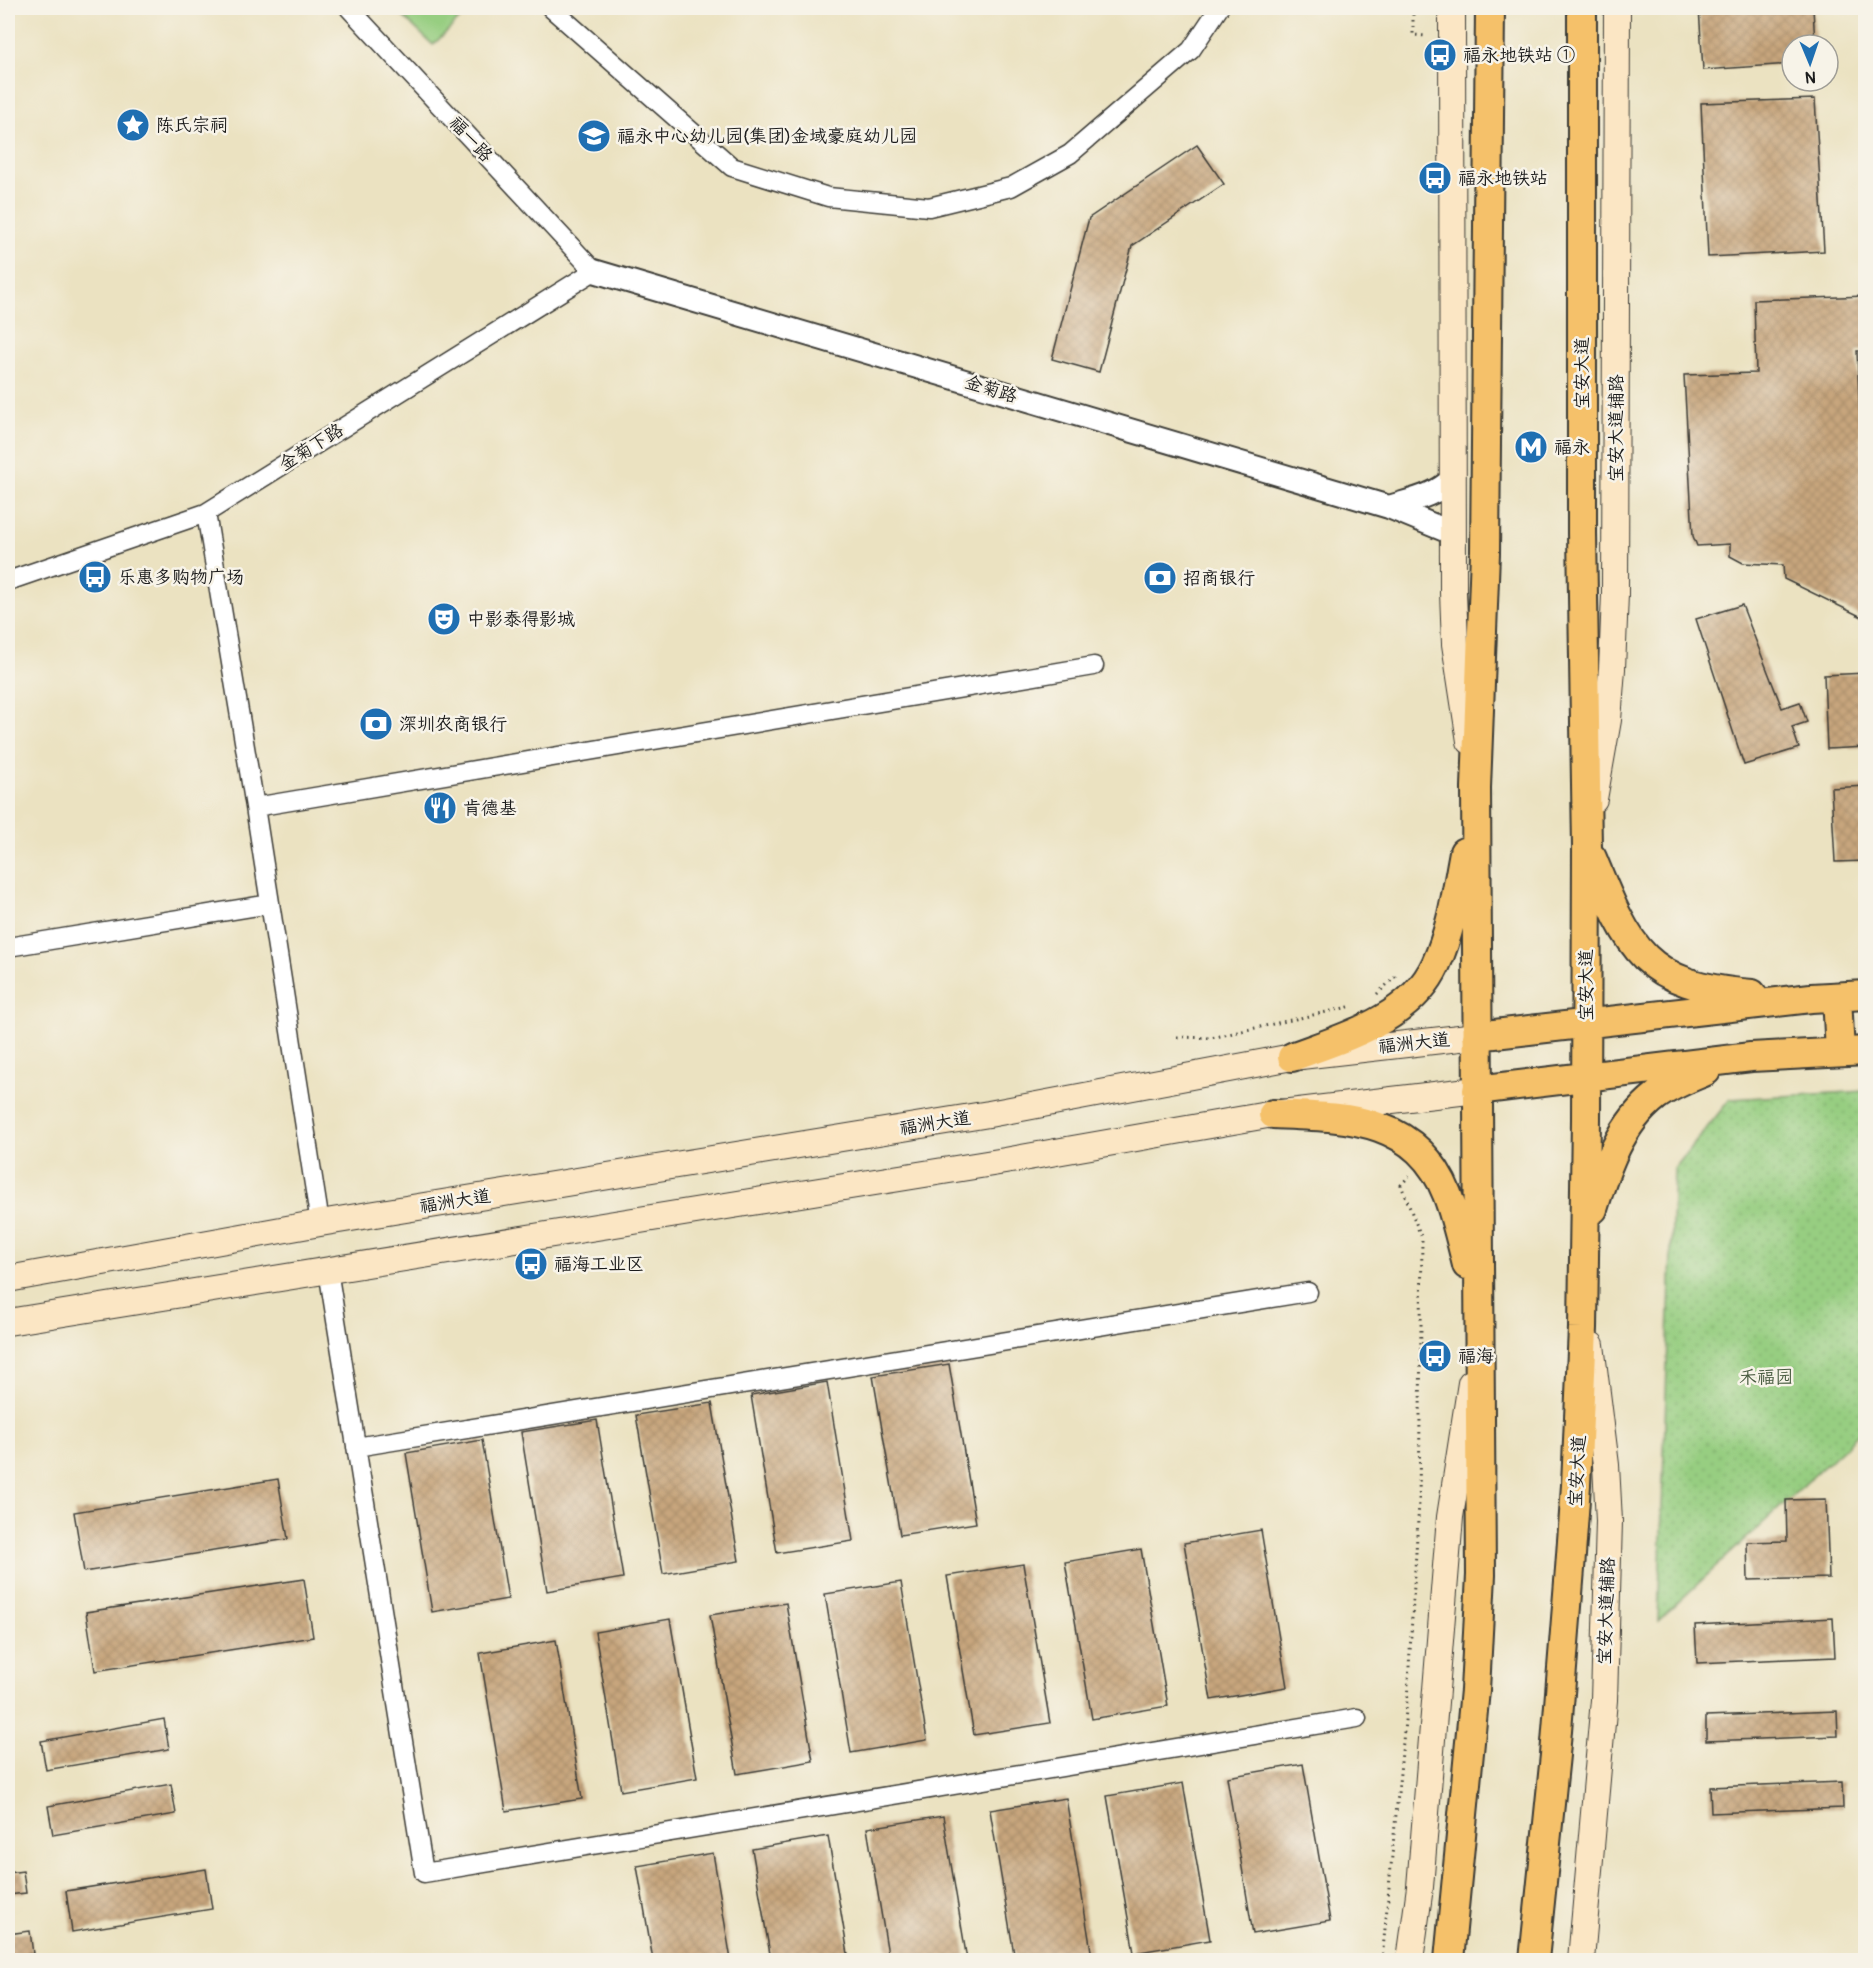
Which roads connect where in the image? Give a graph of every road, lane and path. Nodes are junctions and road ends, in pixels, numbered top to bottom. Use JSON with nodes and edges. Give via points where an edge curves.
{"nodes":[{"id":1,"x":349,"y":8,"type":"edge"},
{"id":2,"x":551,"y":8,"type":"edge"},
{"id":3,"x":1219,"y":8,"type":"edge"},
{"id":4,"x":1413,"y":8,"type":"edge"},
{"id":5,"x":1452,"y":8,"type":"edge"},
{"id":6,"x":1490,"y":8,"type":"edge"},
{"id":7,"x":1582,"y":8,"type":"edge"},
{"id":8,"x":1617,"y":8,"type":"edge"},
{"id":9,"x":1426,"y":36,"type":"dead end"},
{"id":10,"x":594,"y":271,"type":"junction"},
{"id":11,"x":1452,"y":479,"type":"junction"},
{"id":12,"x":1389,"y":507,"type":"junction"},
{"id":13,"x":206,"y":513,"type":"junction"},
{"id":14,"x":1452,"y":533,"type":"junction"},
{"id":15,"x":8,"y":581,"type":"edge"},
{"id":16,"x":1094,"y":666,"type":"dead end"},
{"id":17,"x":1476,"y":788,"type":"junction"},
{"id":18,"x":255,"y":807,"type":"junction"},
{"id":19,"x":1587,"y":846,"type":"junction"},
{"id":20,"x":270,"y":904,"type":"junction"},
{"id":21,"x":8,"y":947,"type":"edge"},
{"id":22,"x":1402,"y":983,"type":"dead end"},
{"id":23,"x":1866,"y":995,"type":"edge"},
{"id":24,"x":1373,"y":997,"type":"dead end"},
{"id":25,"x":1824,"y":997,"type":"junction"},
{"id":26,"x":1356,"y":1006,"type":"dead end"},
{"id":27,"x":1586,"y":1023,"type":"junction"},
{"id":28,"x":1477,"y":1036,"type":"junction"},
{"id":29,"x":1177,"y":1037,"type":"dead end"},
{"id":30,"x":1853,"y":1051,"type":"edge"},
{"id":31,"x":1292,"y":1057,"type":"junction"},
{"id":32,"x":1751,"y":1057,"type":"junction"},
{"id":33,"x":1586,"y":1077,"type":"junction"},
{"id":34,"x":1477,"y":1090,"type":"junction"},
{"id":35,"x":1273,"y":1114,"type":"junction"},
{"id":36,"x":1413,"y":1171,"type":"dead end"},
{"id":37,"x":320,"y":1223,"type":"junction"},
{"id":38,"x":1584,"y":1261,"type":"junction"},
{"id":39,"x":328,"y":1270,"type":"junction"},
{"id":40,"x":8,"y":1279,"type":"edge"},
{"id":41,"x":1308,"y":1292,"type":"dead end"},
{"id":42,"x":8,"y":1322,"type":"edge"},
{"id":43,"x":1479,"y":1339,"type":"junction"},
{"id":44,"x":356,"y":1447,"type":"junction"},
{"id":45,"x":1357,"y":1718,"type":"dead end"},
{"id":46,"x":1383,"y":1960,"type":"edge"},
{"id":47,"x":1410,"y":1960,"type":"edge"},
{"id":48,"x":1449,"y":1960,"type":"edge"},
{"id":49,"x":1534,"y":1960,"type":"edge"},
{"id":50,"x":1581,"y":1960,"type":"edge"}],
"edges":[{"from":1,"to":10,"type":"street","name":"福一路"},
{"from":2,"to":3,"type":"street","via":[[732,167],[828,197],[928,207],[1011,187],[1070,154],[1191,50]]},
{"from":4,"to":9,"type":"path","via":[[1413,36]]},
{"from":5,"to":11,"type":"main road"},
{"from":6,"to":17,"type":"main road","via":[[1485,553]]},
{"from":7,"to":19,"type":"main road","name":"宝安大道","via":[[1582,533]]},
{"from":8,"to":19,"type":"main road","name":"宝安大道辅路","via":[[1615,604],[1608,720]]},
{"from":10,"to":12,"type":"street","name":"金菊路"},
{"from":10,"to":13,"type":"street","name":"金菊下路"},
{"from":11,"to":12,"type":"street","via":[[1429,494]]},
{"from":11,"to":14,"type":"main road"},
{"from":12,"to":14,"type":"street","name":"金菊路"},
{"from":13,"to":15,"type":"street","name":"金菊下路"},
{"from":13,"to":18,"type":"street"},
{"from":14,"to":17,"type":"main road","via":[[1455,644]]},
{"from":16,"to":18,"type":"street"},
{"from":17,"to":28,"type":"main road"},
{"from":17,"to":31,"type":"main road","via":[[1453,909],[1436,964],[1425,983],[1405,1004],[1379,1022]]},
{"from":18,"to":20,"type":"street"},
{"from":19,"to":25,"type":"main road","via":[[1622,927],[1632,943],[1659,969],[1708,988]]},
{"from":19,"to":27,"type":"main road","name":"宝安大道"},
{"from":20,"to":21,"type":"street"},
{"from":20,"to":37,"type":"street"},
{"from":22,"to":24,"type":"path","via":[[1395,977]]},
{"from":23,"to":25,"type":"main road","name":"福洲大道"},
{"from":25,"to":27,"type":"main road","name":"福洲大道"},
{"from":25,"to":30,"type":"main road"},
{"from":26,"to":29,"type":"path","via":[[1211,1038]]},
{"from":27,"to":28,"type":"main road","name":"福洲大道"},
{"from":27,"to":33,"type":"main road","name":"宝安大道"},
{"from":28,"to":31,"type":"main road","name":"福洲大道"},
{"from":28,"to":34,"type":"main road"},
{"from":30,"to":32,"type":"main road"},
{"from":31,"to":37,"type":"main road","name":"福洲大道","via":[[989,1114]]},
{"from":32,"to":33,"type":"main road"},
{"from":32,"to":38,"type":"main road","via":[[1681,1082],[1658,1094],[1634,1117],[1601,1183]]},
{"from":33,"to":34,"type":"main road"},
{"from":33,"to":38,"type":"main road","name":"宝安大道"},
{"from":34,"to":35,"type":"main road"},
{"from":34,"to":43,"type":"main road"},
{"from":35,"to":39,"type":"main road"},
{"from":35,"to":43,"type":"main road","via":[[1317,1116],[1387,1129],[1425,1156],[1436,1171],[1453,1212],[1468,1269]]},
{"from":36,"to":46,"type":"path","via":[[1401,1185],[1422,1239],[1419,1503],[1407,1700]]},
{"from":37,"to":40,"type":"main road","name":"福洲大道"},
{"from":38,"to":49,"type":"main road","name":"宝安大道","via":[[1576,1497]]},
{"from":38,"to":50,"type":"main road","name":"宝安大道辅路","via":[[1609,1521],[1604,1700]]},
{"from":39,"to":42,"type":"main road"},
{"from":39,"to":44,"type":"street"},
{"from":41,"to":44,"type":"street"},
{"from":43,"to":47,"type":"main road","via":[[1450,1517],[1420,1887]]},
{"from":43,"to":48,"type":"main road","via":[[1481,1575],[1475,1690]]},
{"from":44,"to":45,"type":"street","via":[[424,1873]]}]}
